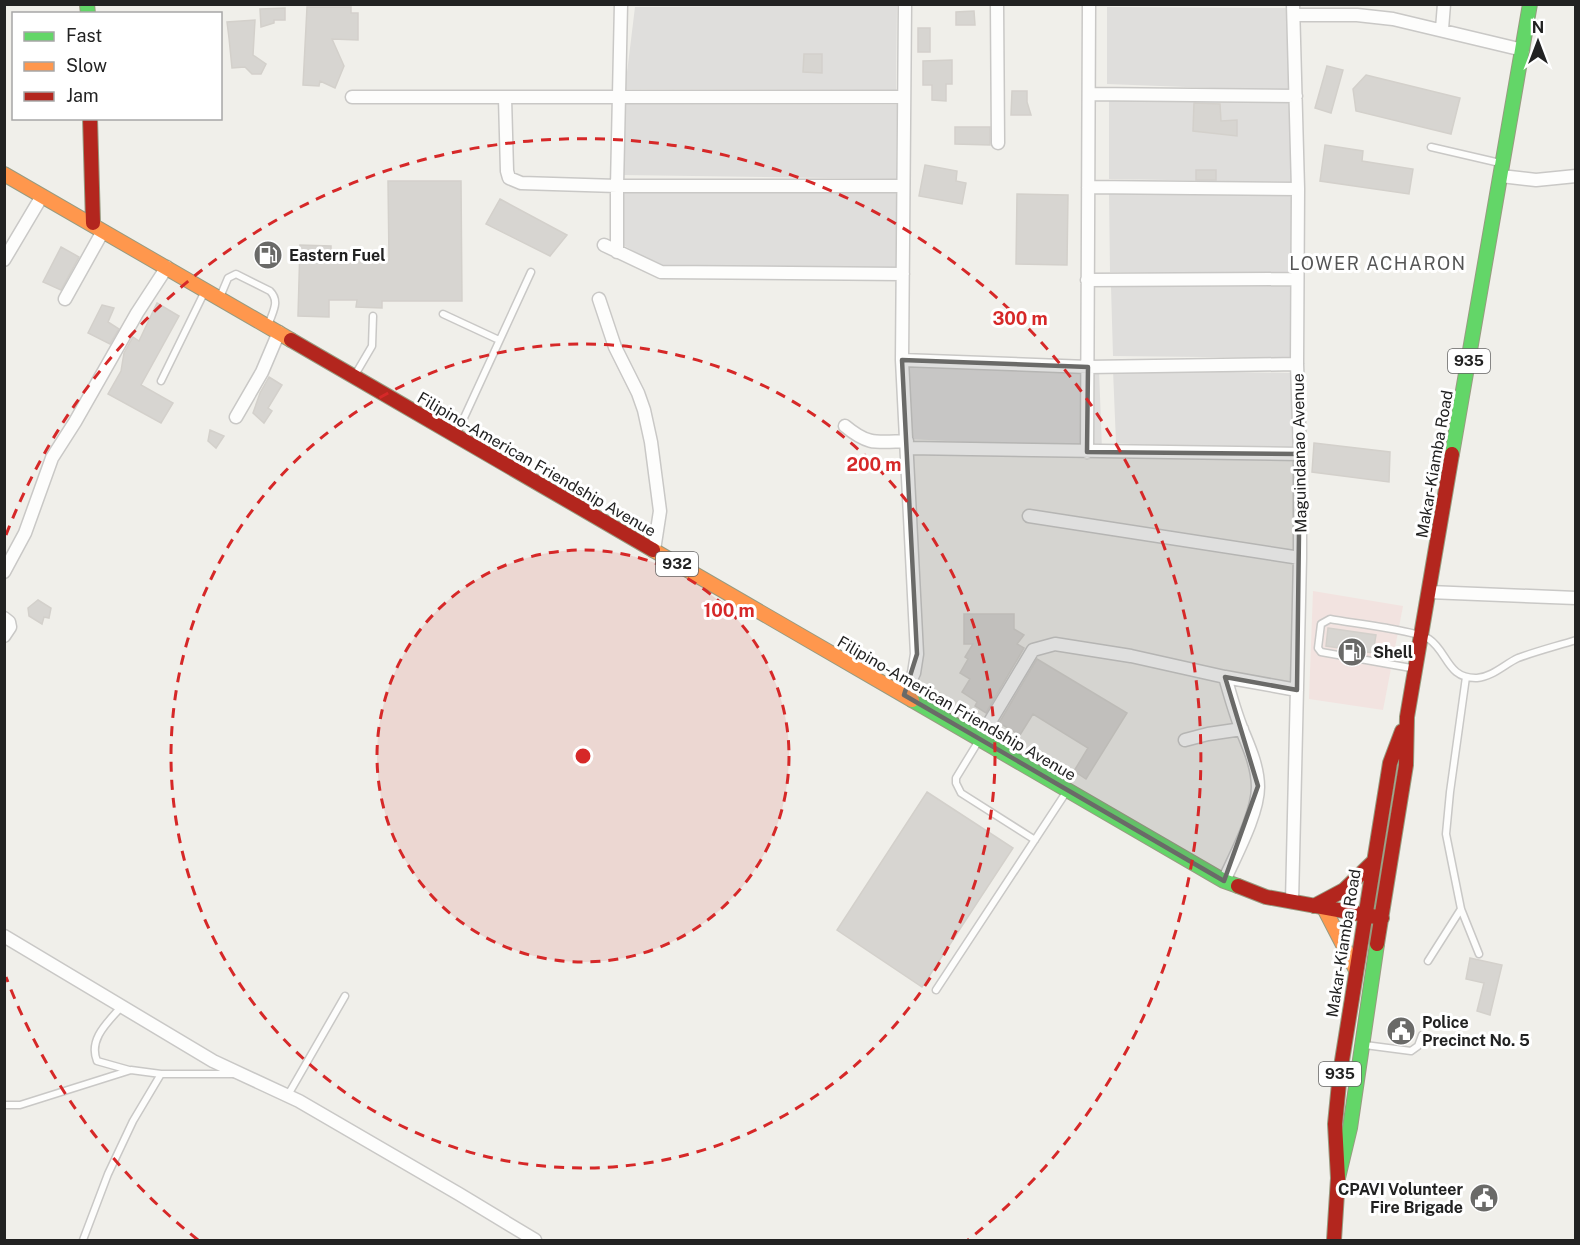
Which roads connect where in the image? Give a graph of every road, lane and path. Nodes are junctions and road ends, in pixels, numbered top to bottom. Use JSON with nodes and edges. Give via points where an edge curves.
{"nodes":[{"id":1,"x":621,"y":4,"type":"edge"},
{"id":2,"x":905,"y":4,"type":"edge"},
{"id":3,"x":997,"y":4,"type":"edge"},
{"id":4,"x":1089,"y":4,"type":"edge"},
{"id":5,"x":1444,"y":4,"type":"edge"},
{"id":6,"x":1530,"y":4,"type":"edge"},
{"id":7,"x":1293,"y":10,"type":"edge"},
{"id":8,"x":1442,"y":29,"type":"junction"},
{"id":9,"x":1524,"y":50,"type":"junction"},
{"id":10,"x":1089,"y":94,"type":"junction"},
{"id":11,"x":1296,"y":96,"type":"junction"},
{"id":12,"x":352,"y":97,"type":"dead end"},
{"id":13,"x":618,"y":97,"type":"junction"},
{"id":14,"x":903,"y":97,"type":"junction"},
{"id":15,"x":505,"y":98,"type":"junction"},
{"id":16,"x":90,"y":120,"type":"edge"},
{"id":17,"x":998,"y":143,"type":"dead end"},
{"id":18,"x":1431,"y":147,"type":"dead end"},
{"id":19,"x":1502,"y":170,"type":"junction"},
{"id":20,"x":4,"y":174,"type":"edge"},
{"id":21,"x":1575,"y":176,"type":"edge"},
{"id":22,"x":617,"y":186,"type":"junction"},
{"id":23,"x":903,"y":186,"type":"junction"},
{"id":24,"x":1088,"y":186,"type":"junction"},
{"id":25,"x":1298,"y":189,"type":"junction"},
{"id":26,"x":42,"y":196,"type":"junction"},
{"id":27,"x":98,"y":227,"type":"junction"},
{"id":28,"x":604,"y":245,"type":"dead end"},
{"id":29,"x":617,"y":252,"type":"junction"},
{"id":30,"x":4,"y":260,"type":"edge"},
{"id":31,"x":167,"y":267,"type":"junction"},
{"id":32,"x":531,"y":272,"type":"dead end"},
{"id":33,"x":903,"y":274,"type":"junction"},
{"id":34,"x":1297,"y":279,"type":"junction"},
{"id":35,"x":1087,"y":280,"type":"junction"},
{"id":36,"x":206,"y":290,"type":"junction"},
{"id":37,"x":219,"y":297,"type":"junction"},
{"id":38,"x":65,"y":299,"type":"dead end"},
{"id":39,"x":599,"y":299,"type":"dead end"},
{"id":40,"x":444,"y":314,"type":"dead end"},
{"id":41,"x":373,"y":316,"type":"dead end"},
{"id":42,"x":273,"y":329,"type":"junction"},
{"id":43,"x":499,"y":340,"type":"junction"},
{"id":44,"x":902,"y":360,"type":"junction"},
{"id":45,"x":1297,"y":364,"type":"junction"},
{"id":46,"x":1088,"y":366,"type":"junction"},
{"id":47,"x":354,"y":376,"type":"junction"},
{"id":48,"x":161,"y":381,"type":"dead end"},
{"id":49,"x":236,"y":417,"type":"dead end"},
{"id":50,"x":845,"y":426,"type":"dead end"},
{"id":51,"x":456,"y":436,"type":"junction"},
{"id":52,"x":907,"y":445,"type":"junction"},
{"id":53,"x":1087,"y":452,"type":"junction"},
{"id":54,"x":1300,"y":454,"type":"junction"},
{"id":55,"x":1029,"y":516,"type":"dead end"},
{"id":56,"x":654,"y":550,"type":"junction"},
{"id":57,"x":1300,"y":558,"type":"junction"},
{"id":58,"x":4,"y":572,"type":"edge"},
{"id":59,"x":1429,"y":592,"type":"junction"},
{"id":60,"x":1575,"y":597,"type":"edge"},
{"id":61,"x":4,"y":618,"type":"edge"},
{"id":62,"x":4,"y":636,"type":"edge"},
{"id":63,"x":1421,"y":636,"type":"junction"},
{"id":64,"x":1575,"y":640,"type":"edge"},
{"id":65,"x":1415,"y":668,"type":"junction"},
{"id":66,"x":1225,"y":677,"type":"junction"},
{"id":67,"x":1466,"y":677,"type":"junction"},
{"id":68,"x":1297,"y":690,"type":"junction"},
{"id":69,"x":904,"y":695,"type":"junction"},
{"id":70,"x":1407,"y":717,"type":"junction"},
{"id":71,"x":1242,"y":729,"type":"junction"},
{"id":72,"x":979,"y":740,"type":"junction"},
{"id":73,"x":1185,"y":740,"type":"dead end"},
{"id":74,"x":1067,"y":791,"type":"junction"},
{"id":75,"x":1035,"y":840,"type":"junction"},
{"id":76,"x":1373,"y":862,"type":"junction"},
{"id":77,"x":1224,"y":882,"type":"junction"},
{"id":78,"x":1292,"y":902,"type":"junction"},
{"id":79,"x":1319,"y":907,"type":"junction"},
{"id":80,"x":1461,"y":909,"type":"junction"},
{"id":81,"x":1365,"y":915,"type":"junction"},
{"id":82,"x":1382,"y":918,"type":"junction"},
{"id":83,"x":4,"y":936,"type":"edge"},
{"id":84,"x":1479,"y":954,"type":"dead end"},
{"id":85,"x":1428,"y":961,"type":"dead end"},
{"id":86,"x":1356,"y":970,"type":"junction"},
{"id":87,"x":936,"y":990,"type":"dead end"},
{"id":88,"x":345,"y":996,"type":"dead end"},
{"id":89,"x":122,"y":1006,"type":"junction"},
{"id":90,"x":1422,"y":1035,"type":"dead end"},
{"id":91,"x":1361,"y":1045,"type":"junction"},
{"id":92,"x":130,"y":1070,"type":"junction"},
{"id":93,"x":161,"y":1074,"type":"junction"},
{"id":94,"x":244,"y":1074,"type":"junction"},
{"id":95,"x":288,"y":1096,"type":"junction"},
{"id":96,"x":4,"y":1106,"type":"edge"},
{"id":97,"x":1338,"y":1178,"type":"junction"},
{"id":98,"x":83,"y":1240,"type":"edge"},
{"id":99,"x":535,"y":1240,"type":"edge"},
{"id":100,"x":1334,"y":1240,"type":"edge"}],
"edges":[{"from":1,"to":13,"type":"street"},
{"from":2,"to":14,"type":"street"},
{"from":3,"to":17,"type":"street"},
{"from":4,"to":10,"type":"street"},
{"from":5,"to":8,"type":"street"},
{"from":6,"to":9,"type":"main road","name":"Makar-Kiamba Road","number":"935"},
{"from":7,"to":8,"type":"street","via":[[1393,19]]},
{"from":7,"to":11,"type":"street","name":"Maguindanao Avenue"},
{"from":8,"to":9,"type":"street"},
{"from":9,"to":19,"type":"main road","name":"Makar-Kiamba Road","number":"935"},
{"from":10,"to":11,"type":"street"},
{"from":10,"to":24,"type":"street"},
{"from":11,"to":25,"type":"street","name":"Maguindanao Avenue"},
{"from":12,"to":15,"type":"street"},
{"from":13,"to":14,"type":"street"},
{"from":13,"to":15,"type":"street"},
{"from":13,"to":22,"type":"street"},
{"from":14,"to":23,"type":"street"},
{"from":15,"to":22,"type":"street","via":[[509,178],[521,183]]},
{"from":16,"to":27,"type":"main road"},
{"from":18,"to":19,"type":"lane"},
{"from":19,"to":21,"type":"street","via":[[1536,180]]},
{"from":19,"to":59,"type":"main road","name":"Makar-Kiamba Road","number":"935"},
{"from":20,"to":26,"type":"main road","name":"Filipino-American Friendship Avenue","number":"932"},
{"from":22,"to":23,"type":"street"},
{"from":22,"to":29,"type":"street"},
{"from":23,"to":33,"type":"street"},
{"from":24,"to":25,"type":"street"},
{"from":24,"to":35,"type":"street"},
{"from":25,"to":34,"type":"street","name":"Maguindanao Avenue"},
{"from":26,"to":27,"type":"main road","name":"Filipino-American Friendship Avenue","number":"932"},
{"from":26,"to":30,"type":"street"},
{"from":27,"to":31,"type":"main road","name":"Filipino-American Friendship Avenue","number":"932"},
{"from":27,"to":38,"type":"street"},
{"from":28,"to":29,"type":"street"},
{"from":29,"to":33,"type":"street","via":[[661,272]]},
{"from":31,"to":36,"type":"main road","name":"Filipino-American Friendship Avenue","number":"932"},
{"from":31,"to":58,"type":"street","via":[[52,458],[25,533]]},
{"from":32,"to":43,"type":"lane"},
{"from":33,"to":44,"type":"street"},
{"from":34,"to":35,"type":"street"},
{"from":34,"to":45,"type":"street","name":"Maguindanao Avenue"},
{"from":35,"to":46,"type":"street"},
{"from":36,"to":37,"type":"main road","name":"Filipino-American Friendship Avenue","number":"932"},
{"from":36,"to":48,"type":"lane"},
{"from":37,"to":42,"type":"main road","name":"Filipino-American Friendship Avenue","number":"932"},
{"from":37,"to":42,"type":"lane","via":[[228,278],[236,274],[270,291],[276,303]]},
{"from":39,"to":56,"type":"street","via":[[615,347],[644,410],[660,511]]},
{"from":40,"to":43,"type":"lane"},
{"from":41,"to":47,"type":"lane","via":[[372,346]]},
{"from":42,"to":47,"type":"main road","name":"Filipino-American Friendship Avenue","number":"932"},
{"from":42,"to":49,"type":"street","via":[[262,372]]},
{"from":43,"to":51,"type":"lane"},
{"from":44,"to":46,"type":"street"},
{"from":44,"to":52,"type":"street"},
{"from":45,"to":46,"type":"street"},
{"from":45,"to":54,"type":"street","name":"Maguindanao Avenue"},
{"from":46,"to":53,"type":"street"},
{"from":47,"to":51,"type":"main road","name":"Filipino-American Friendship Avenue","number":"932"},
{"from":50,"to":52,"type":"street","via":[[864,440]]},
{"from":51,"to":56,"type":"main road","name":"Filipino-American Friendship Avenue","number":"932"},
{"from":52,"to":53,"type":"street"},
{"from":52,"to":69,"type":"street","via":[[917,654]]},
{"from":53,"to":54,"type":"street"},
{"from":54,"to":57,"type":"street","name":"Maguindanao Avenue"},
{"from":55,"to":57,"type":"street"},
{"from":56,"to":69,"type":"main road","name":"Filipino-American Friendship Avenue","number":"932"},
{"from":57,"to":68,"type":"street","name":"Maguindanao Avenue"},
{"from":59,"to":60,"type":"street"},
{"from":59,"to":63,"type":"main road","name":"Makar-Kiamba Road","number":"935"},
{"from":61,"to":62,"type":"street","via":[[10,627]]},
{"from":63,"to":65,"type":"main road","name":"Makar-Kiamba Road","number":"935"},
{"from":63,"to":65,"type":"lane","via":[[1330,620],[1323,621],[1320,627],[1321,652]]},
{"from":63,"to":67,"type":"lane"},
{"from":64,"to":67,"type":"lane","via":[[1522,657],[1482,677]]},
{"from":65,"to":70,"type":"main road","name":"Makar-Kiamba Road","number":"935"},
{"from":66,"to":68,"type":"street"},
{"from":66,"to":71,"type":"street"},
{"from":66,"to":72,"type":"street","via":[[1131,656],[1055,644],[1042,646],[1033,650]]},
{"from":67,"to":80,"type":"lane","via":[[1446,834]]},
{"from":68,"to":78,"type":"street","name":"Maguindanao Avenue"},
{"from":69,"to":72,"type":"main road","name":"Filipino-American Friendship Avenue","number":"932"},
{"from":70,"to":76,"type":"main road","name":"Makar-Kiamba Road","number":"935","via":[[1390,764]]},
{"from":70,"to":82,"type":"main road","name":"Makar-Kiamba Road","number":"935","via":[[1406,765]]},
{"from":71,"to":73,"type":"street"},
{"from":71,"to":77,"type":"street","via":[[1251,749],[1258,786],[1246,831]]},
{"from":72,"to":74,"type":"main road","name":"Filipino-American Friendship Avenue","number":"932"},
{"from":72,"to":75,"type":"lane","via":[[956,778],[958,789]]},
{"from":74,"to":75,"type":"lane"},
{"from":74,"to":77,"type":"main road","name":"Filipino-American Friendship Avenue","number":"932"},
{"from":75,"to":87,"type":"lane"},
{"from":76,"to":79,"type":"main road"},
{"from":76,"to":81,"type":"main road","name":"Makar-Kiamba Road","number":"935"},
{"from":77,"to":78,"type":"main road","name":"Filipino-American Friendship Avenue","number":"932"},
{"from":78,"to":79,"type":"main road","name":"Filipino-American Friendship Avenue","number":"932"},
{"from":79,"to":81,"type":"main road","name":"Filipino-American Friendship Avenue","number":"932"},
{"from":79,"to":86,"type":"main road"},
{"from":80,"to":84,"type":"lane"},
{"from":80,"to":85,"type":"lane"},
{"from":81,"to":82,"type":"main road","name":"Filipino-American Friendship Avenue","number":"932"},
{"from":81,"to":86,"type":"main road","name":"Makar-Kiamba Road","number":"935"},
{"from":82,"to":91,"type":"main road","name":"Makar-Kiamba Road","number":"935"},
{"from":83,"to":89,"type":"street"},
{"from":86,"to":97,"type":"main road","name":"Makar-Kiamba Road","number":"935","via":[[1335,1124]]},
{"from":88,"to":95,"type":"lane"},
{"from":89,"to":92,"type":"lane","via":[[102,1029],[94,1052],[98,1061]]},
{"from":89,"to":94,"type":"street"},
{"from":90,"to":91,"type":"lane","via":[[1411,1051]]},
{"from":91,"to":97,"type":"main road","name":"Makar-Kiamba Road","number":"935","via":[[1350,1128]]},
{"from":92,"to":93,"type":"lane"},
{"from":92,"to":96,"type":"lane","via":[[20,1105]]},
{"from":93,"to":94,"type":"lane"},
{"from":93,"to":98,"type":"lane","via":[[108,1174]]},
{"from":94,"to":95,"type":"street"},
{"from":95,"to":99,"type":"street"},
{"from":97,"to":100,"type":"main road","name":"Makar-Kiamba Road","number":"935"}]}
